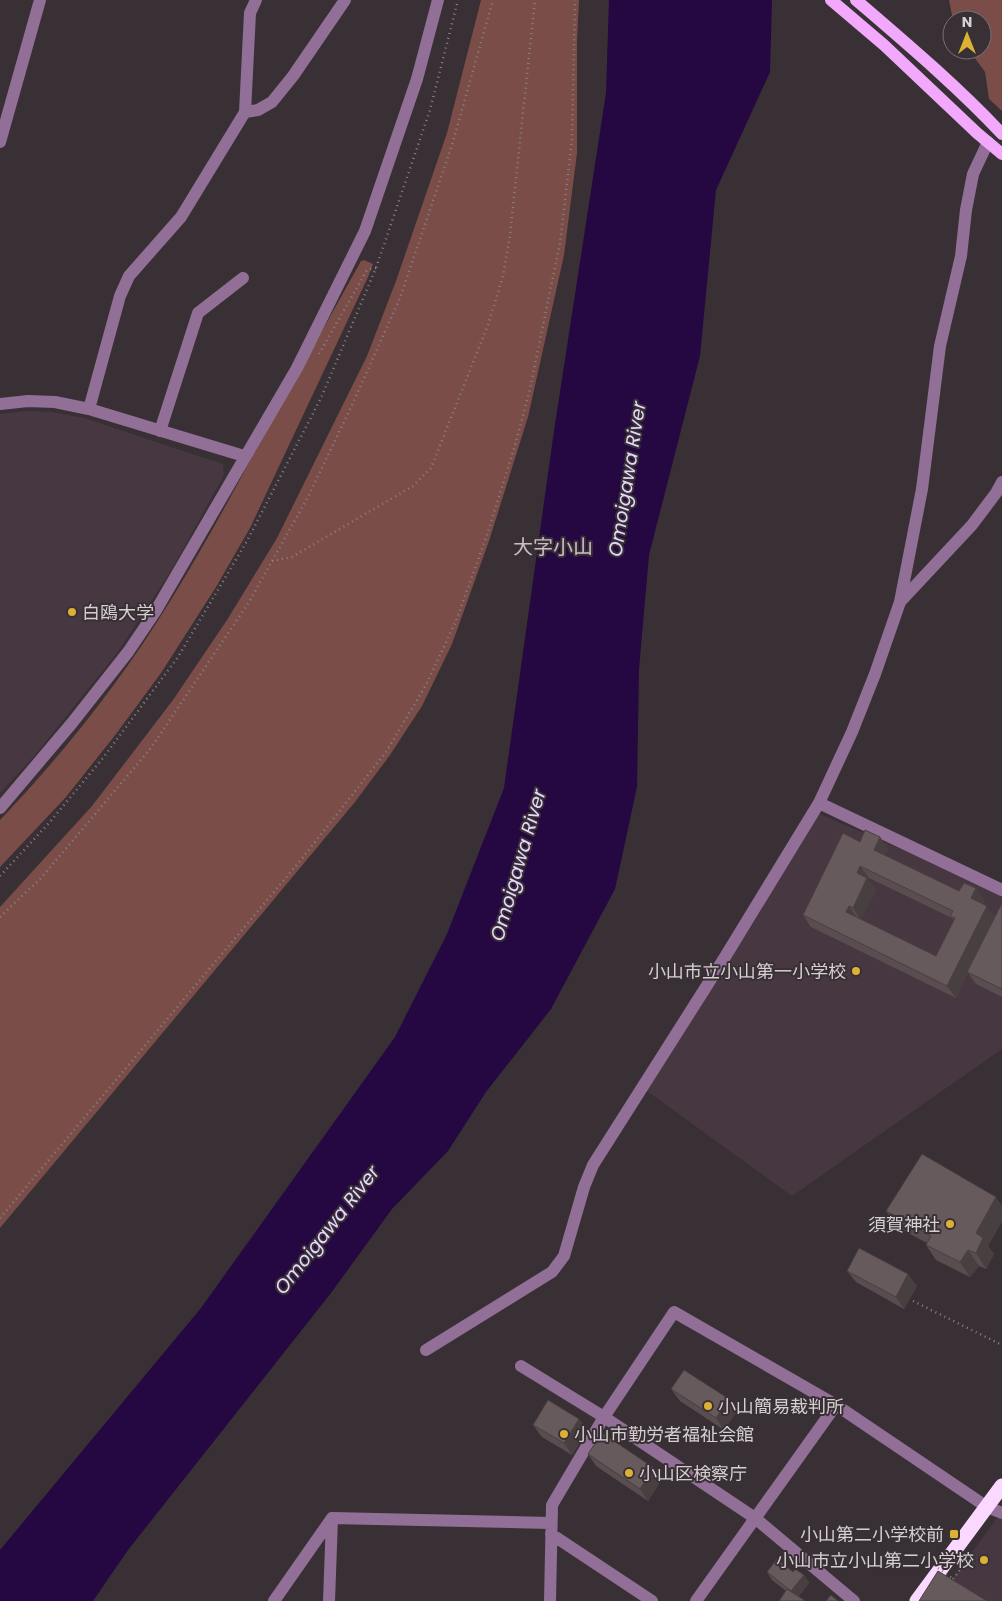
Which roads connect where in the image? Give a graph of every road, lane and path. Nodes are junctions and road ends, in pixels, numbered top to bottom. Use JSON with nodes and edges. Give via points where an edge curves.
{"nodes":[{"id":1,"x":40,"y":0,"type":"edge"},
{"id":2,"x":256,"y":0,"type":"edge"},
{"id":3,"x":345,"y":0,"type":"edge"},
{"id":4,"x":438,"y":0,"type":"edge"},
{"id":5,"x":458,"y":0,"type":"edge"},
{"id":6,"x":493,"y":0,"type":"edge"},
{"id":7,"x":535,"y":0,"type":"edge"},
{"id":8,"x":575,"y":0,"type":"edge"},
{"id":9,"x":831,"y":0,"type":"edge"},
{"id":10,"x":856,"y":0,"type":"edge"},
{"id":11,"x":245,"y":112,"type":"junction"},
{"id":12,"x":1002,"y":134,"type":"edge"},
{"id":13,"x":0,"y":142,"type":"edge"},
{"id":14,"x":988,"y":142,"type":"junction"},
{"id":15,"x":1002,"y":154,"type":"edge"},
{"id":16,"x":376,"y":268,"type":"junction"},
{"id":17,"x":243,"y":278,"type":"dead end"},
{"id":18,"x":318,"y":356,"type":"dead end"},
{"id":19,"x":0,"y":404,"type":"edge"},
{"id":20,"x":89,"y":409,"type":"junction"},
{"id":21,"x":160,"y":431,"type":"junction"},
{"id":22,"x":244,"y":456,"type":"junction"},
{"id":23,"x":1002,"y":482,"type":"edge"},
{"id":24,"x":272,"y":561,"type":"junction"},
{"id":25,"x":900,"y":602,"type":"junction"},
{"id":26,"x":820,"y":802,"type":"junction"},
{"id":27,"x":0,"y":808,"type":"edge"},
{"id":28,"x":0,"y":876,"type":"edge"},
{"id":29,"x":1002,"y":890,"type":"edge"},
{"id":30,"x":0,"y":918,"type":"edge"},
{"id":31,"x":0,"y":1218,"type":"edge"},
{"id":32,"x":913,"y":1301,"type":"dead end"},
{"id":33,"x":1002,"y":1345,"type":"edge"},
{"id":34,"x":426,"y":1350,"type":"dead end"},
{"id":35,"x":521,"y":1366,"type":"dead end"},
{"id":36,"x":836,"y":1404,"type":"junction"},
{"id":37,"x":604,"y":1417,"type":"junction"},
{"id":38,"x":1002,"y":1486,"type":"edge"},
{"id":39,"x":987,"y":1506,"type":"junction"},
{"id":40,"x":1002,"y":1513,"type":"edge"},
{"id":41,"x":332,"y":1518,"type":"junction"},
{"id":42,"x":755,"y":1518,"type":"junction"},
{"id":43,"x":551,"y":1529,"type":"junction"},
{"id":44,"x":930,"y":1562,"type":"dead end"},
{"id":45,"x":965,"y":1563,"type":"dead end"},
{"id":46,"x":274,"y":1601,"type":"edge"},
{"id":47,"x":329,"y":1601,"type":"edge"},
{"id":48,"x":550,"y":1601,"type":"edge"},
{"id":49,"x":652,"y":1601,"type":"edge"},
{"id":50,"x":696,"y":1601,"type":"edge"},
{"id":51,"x":854,"y":1601,"type":"edge"},
{"id":52,"x":917,"y":1601,"type":"edge"}],
"edges":[{"from":1,"to":13,"type":"street"},
{"from":2,"to":11,"type":"street","via":[[250,13]]},
{"from":3,"to":11,"type":"street","via":[[272,102],[258,110]]},
{"from":4,"to":22,"type":"street","via":[[417,79],[365,232],[297,368]]},
{"from":5,"to":16,"type":"path","via":[[430,110]]},
{"from":6,"to":24,"type":"path","via":[[452,145],[400,298],[308,497]]},
{"from":7,"to":24,"type":"path","via":[[503,276],[488,325],[431,468],[413,486],[292,557]]},
{"from":8,"to":31,"type":"path","via":[[572,139],[560,243],[516,442],[456,621],[426,684],[386,752],[300,861]]},
{"from":9,"to":14,"type":"main road"},
{"from":10,"to":12,"type":"main road"},
{"from":11,"to":20,"type":"street","via":[[181,216],[129,276],[120,296]]},
{"from":14,"to":15,"type":"main road"},
{"from":14,"to":25,"type":"street","via":[[974,174],[966,210],[960,256],[940,346],[922,489]]},
{"from":16,"to":18,"type":"path","via":[[367,270]]},
{"from":16,"to":28,"type":"path","via":[[321,398],[247,541],[178,657],[102,758]]},
{"from":17,"to":21,"type":"street","via":[[198,313]]},
{"from":19,"to":20,"type":"street","via":[[55,402]]},
{"from":20,"to":21,"type":"street"},
{"from":21,"to":22,"type":"street"},
{"from":22,"to":27,"type":"street","via":[[180,571],[128,652]]},
{"from":23,"to":25,"type":"street","via":[[972,525]]},
{"from":24,"to":30,"type":"path","via":[[249,602],[151,748],[41,878]]},
{"from":25,"to":26,"type":"street","via":[[852,732]]},
{"from":26,"to":29,"type":"street"},
{"from":26,"to":34,"type":"street","via":[[593,1165],[564,1256],[552,1272]]},
{"from":32,"to":33,"type":"path"},
{"from":35,"to":37,"type":"street"},
{"from":36,"to":37,"type":"street","via":[[674,1312]]},
{"from":36,"to":39,"type":"street"},
{"from":36,"to":42,"type":"street"},
{"from":37,"to":42,"type":"street"},
{"from":37,"to":43,"type":"street","via":[[552,1505]]},
{"from":38,"to":39,"type":"highway"},
{"from":39,"to":40,"type":"street"},
{"from":39,"to":52,"type":"highway"},
{"from":41,"to":43,"type":"street"},
{"from":41,"to":46,"type":"street"},
{"from":41,"to":47,"type":"street"},
{"from":42,"to":50,"type":"street"},
{"from":42,"to":51,"type":"street"},
{"from":43,"to":48,"type":"street"},
{"from":43,"to":49,"type":"street"},
{"from":44,"to":45,"type":"path","bridge":true,"via":[[953,1579]]}]}
